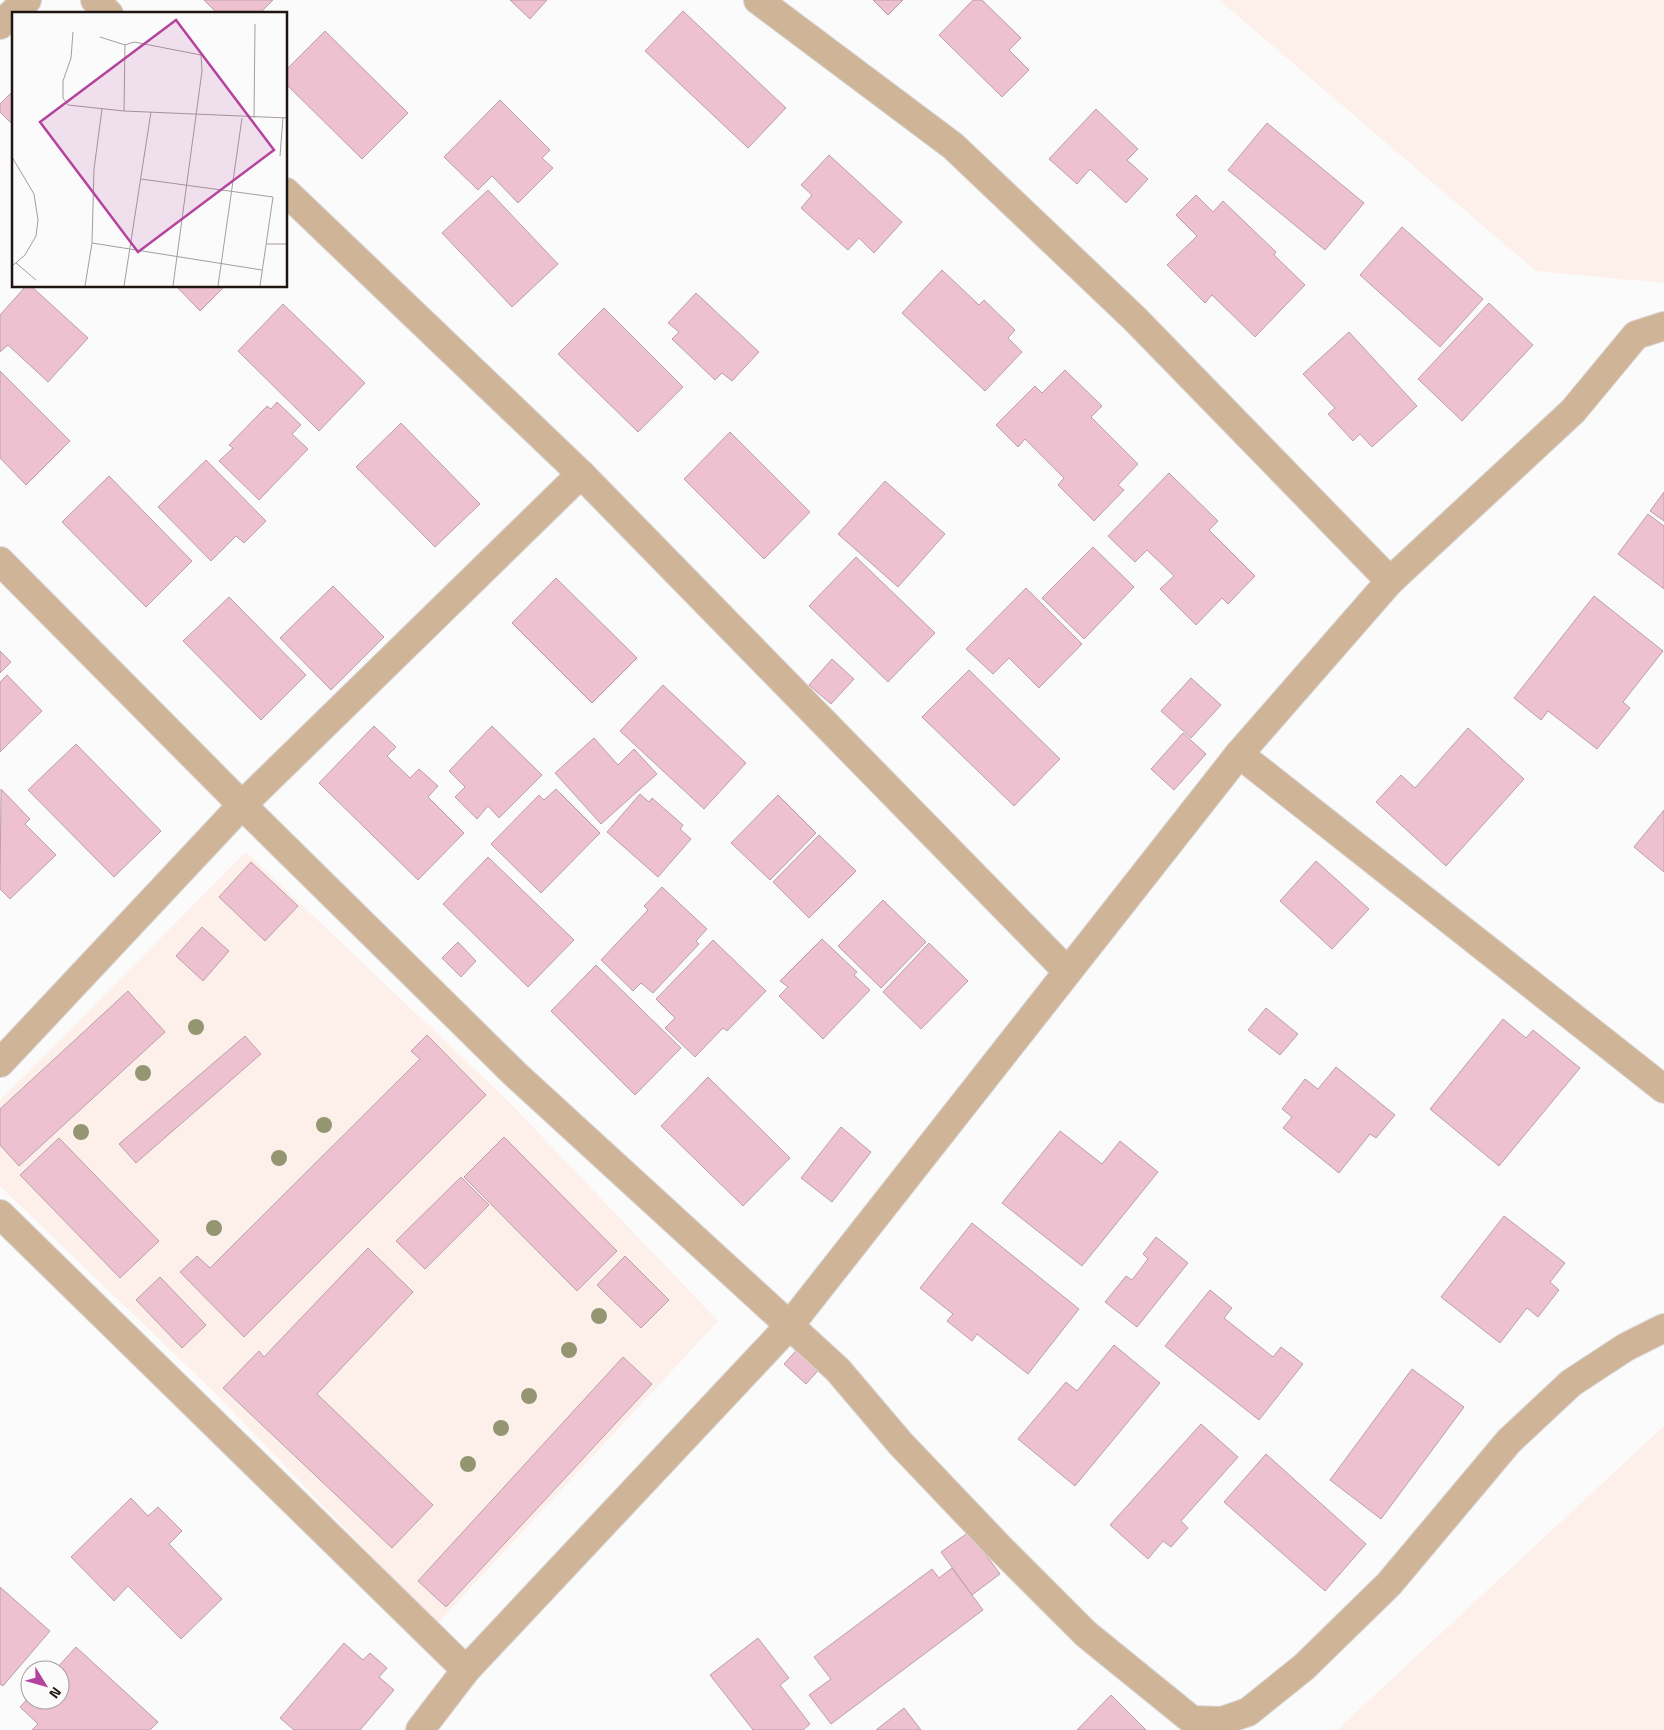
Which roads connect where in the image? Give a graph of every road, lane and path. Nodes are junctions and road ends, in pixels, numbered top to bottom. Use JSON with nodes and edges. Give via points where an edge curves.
{"nodes":[{"id":1,"x":27,"y":0,"type":"edge"},
{"id":2,"x":95,"y":0,"type":"edge"},
{"id":3,"x":758,"y":0,"type":"edge"},
{"id":4,"x":15,"y":12,"type":"edge"},
{"id":5,"x":107,"y":12,"type":"edge"},
{"id":6,"x":12,"y":14,"type":"edge"},
{"id":7,"x":0,"y":26,"type":"edge"},
{"id":8,"x":288,"y":194,"type":"edge"},
{"id":9,"x":1664,"y":326,"type":"edge"},
{"id":10,"x":581,"y":474,"type":"junction"},
{"id":11,"x":0,"y":561,"type":"edge"},
{"id":12,"x":1390,"y":582,"type":"junction"},
{"id":13,"x":1239,"y":754,"type":"junction"},
{"id":14,"x":242,"y":806,"type":"junction"},
{"id":15,"x":1067,"y":971,"type":"junction"},
{"id":16,"x":0,"y":1063,"type":"edge"},
{"id":17,"x":1664,"y":1089,"type":"edge"},
{"id":18,"x":0,"y":1214,"type":"edge"},
{"id":19,"x":790,"y":1325,"type":"junction"},
{"id":20,"x":1664,"y":1328,"type":"edge"},
{"id":21,"x":466,"y":1670,"type":"junction"},
{"id":22,"x":420,"y":1730,"type":"edge"}],
"edges":[{"from":1,"to":4,"type":"street"},
{"from":2,"to":5,"type":"street"},
{"from":3,"to":12,"type":"street","via":[[953,146],[1134,319]]},
{"from":6,"to":7,"type":"street"},
{"from":8,"to":10,"type":"street"},
{"from":9,"to":12,"type":"street","via":[[1636,335],[1573,410]]},
{"from":10,"to":14,"type":"street"},
{"from":10,"to":15,"type":"street"},
{"from":11,"to":14,"type":"street"},
{"from":12,"to":13,"type":"street"},
{"from":13,"to":15,"type":"street"},
{"from":13,"to":17,"type":"street"},
{"from":14,"to":16,"type":"street"},
{"from":14,"to":19,"type":"street","via":[[508,1067]]},
{"from":15,"to":19,"type":"street"},
{"from":18,"to":21,"type":"street"},
{"from":19,"to":20,"type":"street","via":[[838,1370],[900,1443],[1086,1634],[1192,1720],[1222,1722],[1248,1712],[1304,1667],[1389,1584],[1509,1441],[1572,1383],[1626,1347]]},
{"from":19,"to":21,"type":"street"},
{"from":21,"to":22,"type":"street"}]}
